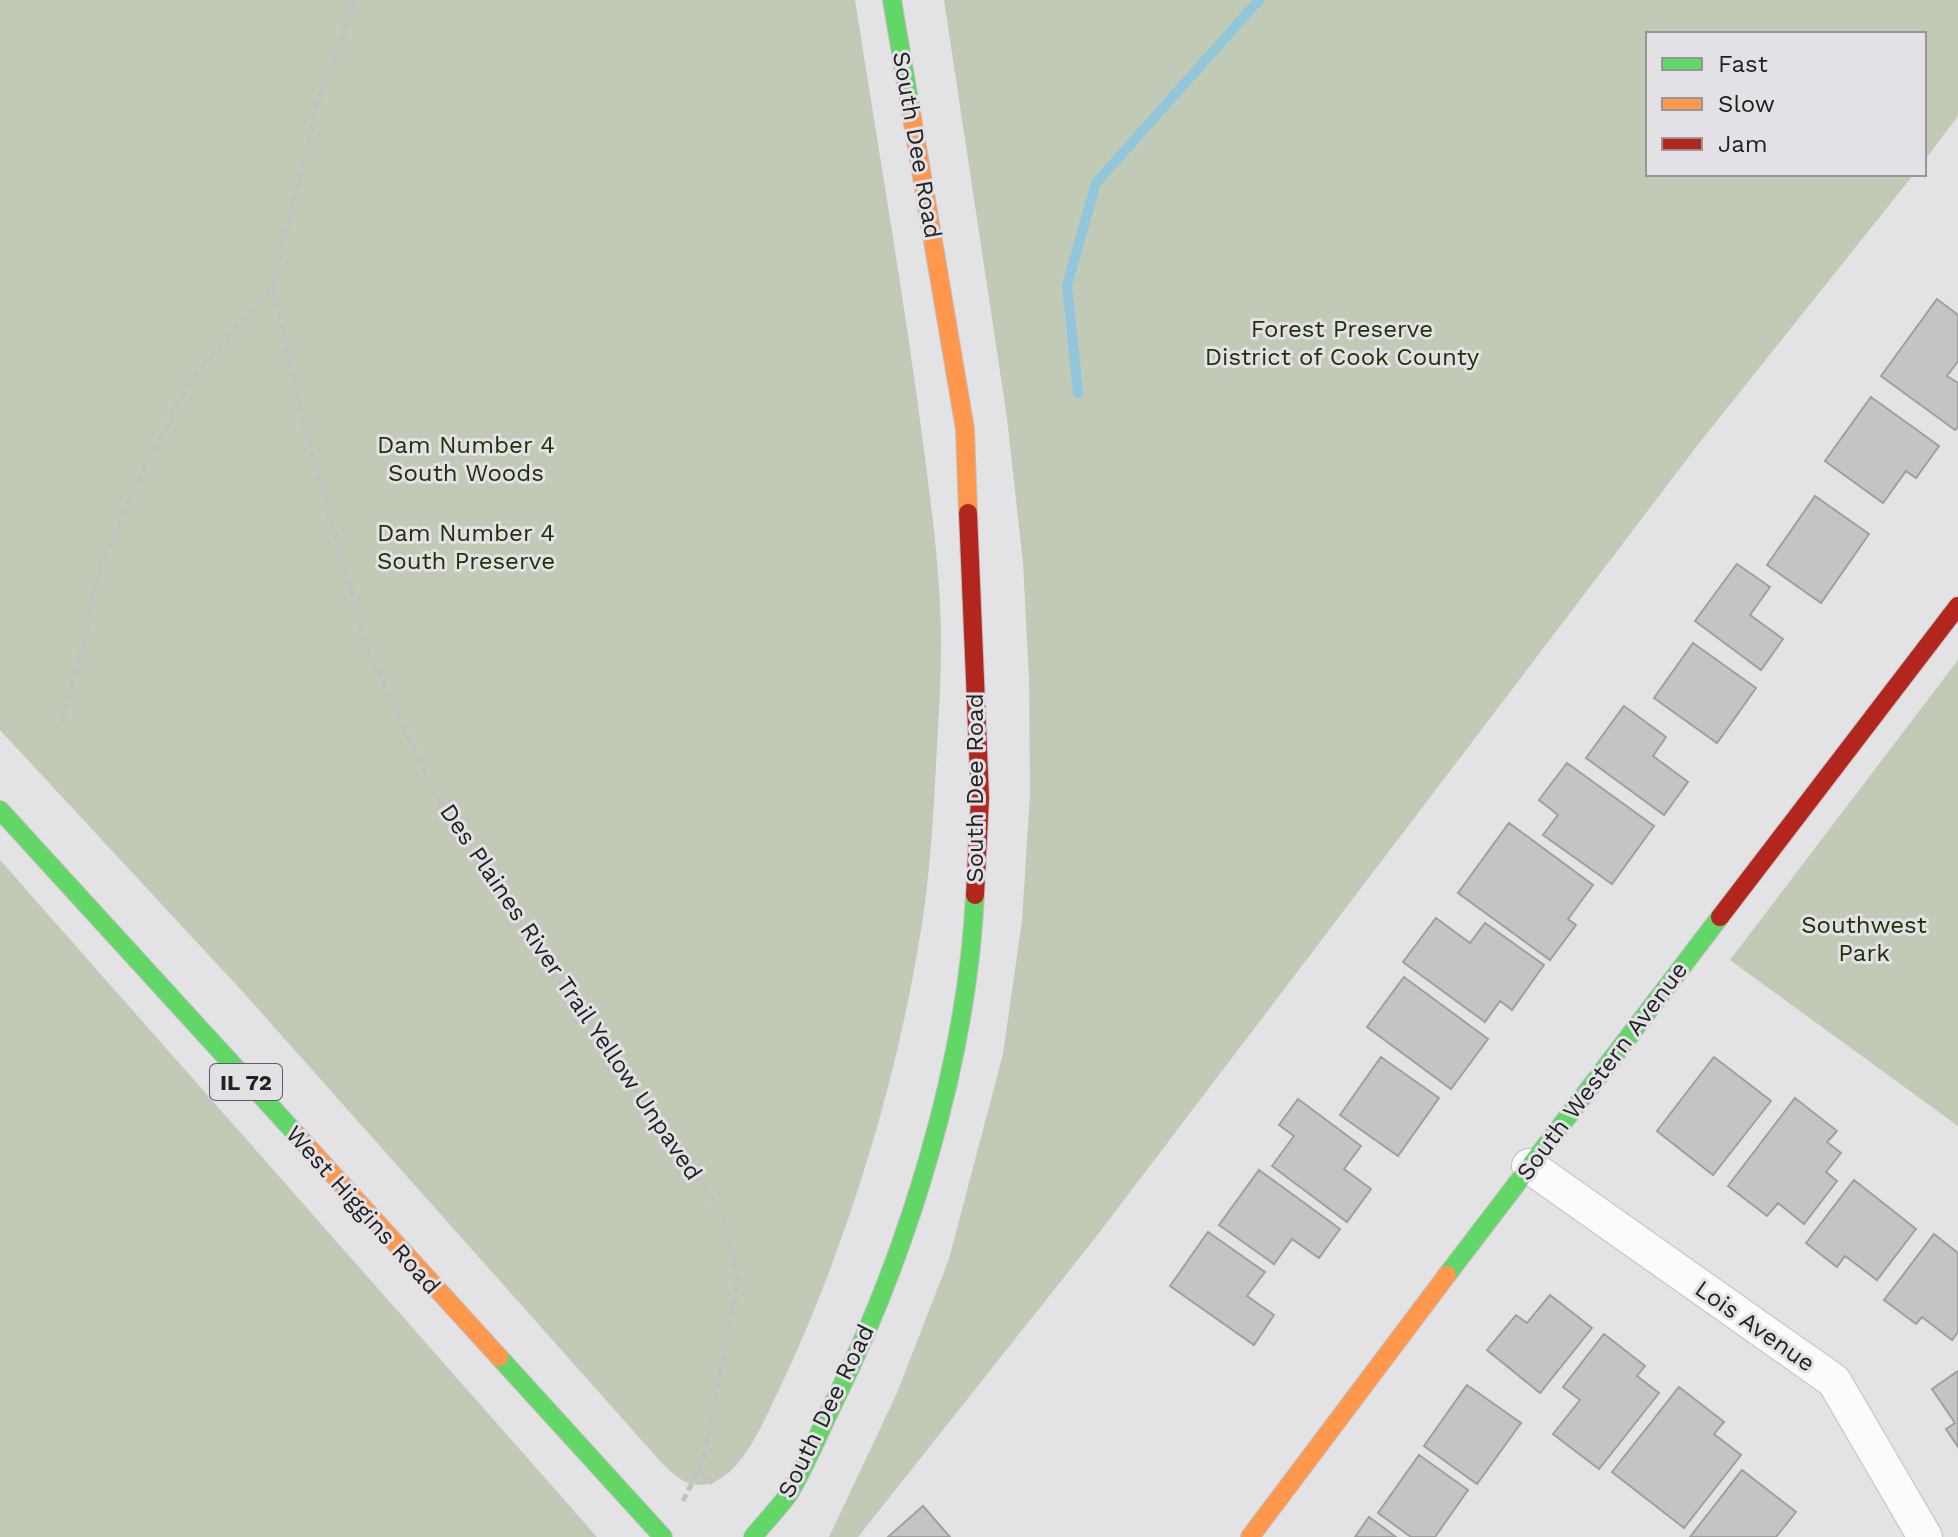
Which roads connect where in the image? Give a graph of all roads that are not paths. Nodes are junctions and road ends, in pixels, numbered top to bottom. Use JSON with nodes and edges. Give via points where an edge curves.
{"nodes":[{"id":1,"x":892,"y":0,"type":"edge"},
{"id":2,"x":1958,"y":606,"type":"edge"},
{"id":3,"x":0,"y":810,"type":"edge"},
{"id":4,"x":1529,"y":1166,"type":"junction"},
{"id":5,"x":663,"y":1537,"type":"edge"},
{"id":6,"x":753,"y":1537,"type":"edge"},
{"id":7,"x":1250,"y":1537,"type":"edge"},
{"id":8,"x":1925,"y":1537,"type":"edge"}],
"edges":[{"from":1,"to":6,"type":"main road","name":"South Dee Road","via":[[965,429],[980,798],[973,939],[948,1082],[906,1231],[859,1351],[788,1494]]},
{"from":2,"to":4,"type":"main road","name":"South Western Avenue"},
{"from":3,"to":5,"type":"main road","name":"West Higgins Road","number":"IL 72"},
{"from":4,"to":7,"type":"main road","name":"South Western Avenue"},
{"from":4,"to":8,"type":"street","name":"Lois Avenue","via":[[1834,1381]]}]}
